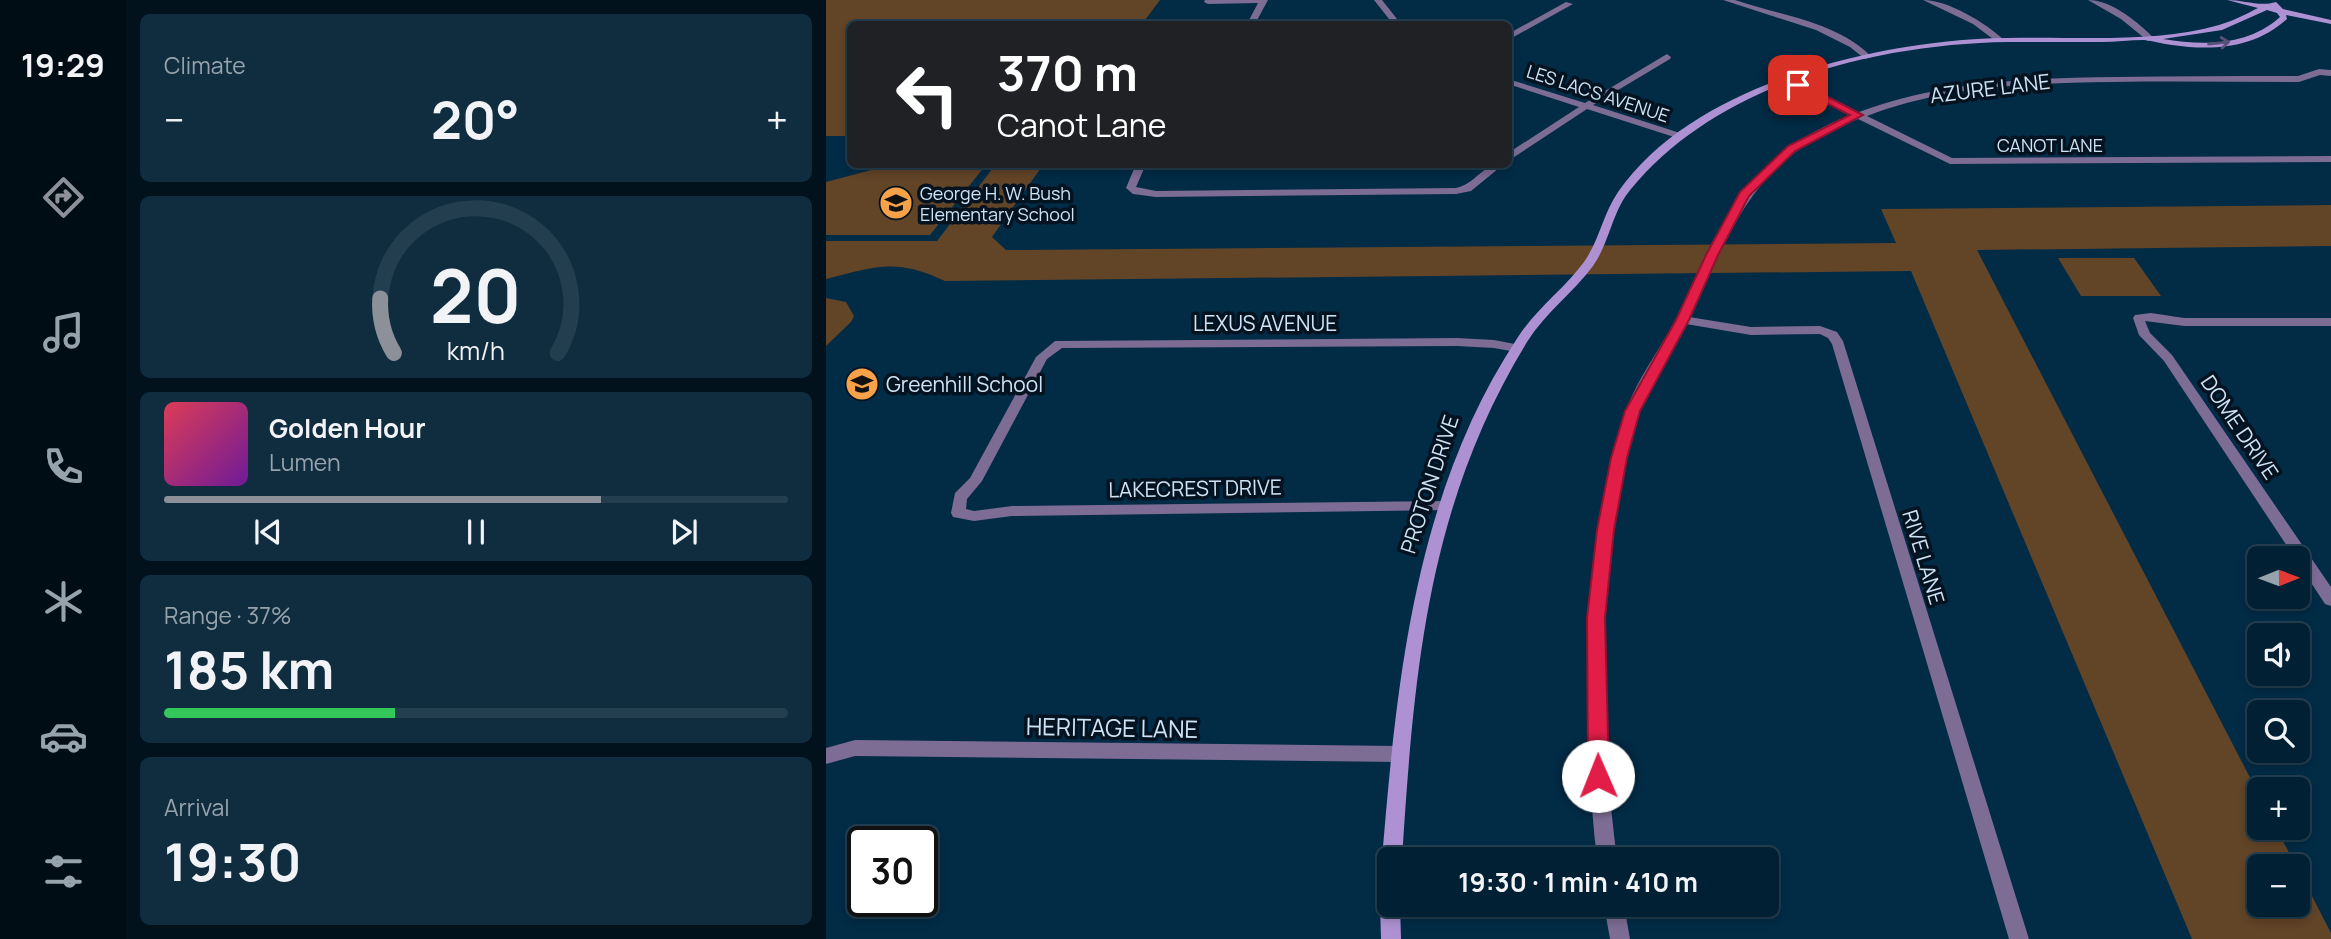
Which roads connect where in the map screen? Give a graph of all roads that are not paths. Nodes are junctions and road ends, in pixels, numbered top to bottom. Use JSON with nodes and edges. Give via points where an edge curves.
{"nodes":[{"id":1,"x":1378,"y":0,"type":"edge"},
{"id":2,"x":1727,"y":0,"type":"edge"},
{"id":3,"x":1927,"y":0,"type":"edge"},
{"id":4,"x":2092,"y":0,"type":"edge"},
{"id":5,"x":2231,"y":0,"type":"edge"},
{"id":6,"x":2257,"y":0,"type":"edge"},
{"id":7,"x":1264,"y":1,"type":"edge"},
{"id":8,"x":1208,"y":2,"type":"dead end"},
{"id":9,"x":2277,"y":2,"type":"edge"},
{"id":10,"x":1569,"y":4,"type":"dead end"},
{"id":11,"x":2264,"y":8,"type":"junction"},
{"id":12,"x":2283,"y":11,"type":"junction"},
{"id":13,"x":2331,"y":15,"type":"edge"},
{"id":14,"x":1253,"y":21,"type":"edge"},
{"id":15,"x":1395,"y":21,"type":"edge"},
{"id":16,"x":2331,"y":22,"type":"edge"},
{"id":17,"x":1512,"y":36,"type":"edge"},
{"id":18,"x":2151,"y":39,"type":"junction"},
{"id":19,"x":2000,"y":40,"type":"junction"},
{"id":20,"x":1667,"y":57,"type":"dead end"},
{"id":21,"x":1868,"y":57,"type":"junction"},
{"id":22,"x":2331,"y":73,"type":"edge"},
{"id":23,"x":1788,"y":80,"type":"junction"},
{"id":24,"x":1512,"y":82,"type":"edge"},
{"id":25,"x":1586,"y":106,"type":"junction"},
{"id":26,"x":1858,"y":115,"type":"junction"},
{"id":27,"x":1677,"y":135,"type":"junction"},
{"id":28,"x":1512,"y":155,"type":"edge"},
{"id":29,"x":2331,"y":159,"type":"edge"},
{"id":30,"x":1139,"y":168,"type":"edge"},
{"id":31,"x":1494,"y":168,"type":"edge"},
{"id":32,"x":1683,"y":320,"type":"junction"},
{"id":33,"x":2331,"y":322,"type":"edge"},
{"id":34,"x":1516,"y":348,"type":"junction"},
{"id":35,"x":958,"y":503,"type":"joint"},
{"id":36,"x":1444,"y":506,"type":"junction"},
{"id":37,"x":2331,"y":600,"type":"edge"},
{"id":38,"x":1399,"y":754,"type":"junction"},
{"id":39,"x":826,"y":756,"type":"edge"},
{"id":40,"x":1393,"y":847,"type":"edge"},
{"id":41,"x":1605,"y":847,"type":"edge"},
{"id":42,"x":1391,"y":917,"type":"edge"},
{"id":43,"x":1616,"y":917,"type":"edge"},
{"id":44,"x":1391,"y":939,"type":"edge"},
{"id":45,"x":1620,"y":939,"type":"edge"},
{"id":46,"x":2020,"y":939,"type":"edge"}],
"edges":[{"from":1,"to":15,"type":"street"},
{"from":2,"to":21,"type":"street","via":[[1842,37]]},
{"from":3,"to":19,"type":"street","via":[[1976,22]]},
{"from":4,"to":18,"type":"street"},
{"from":5,"to":11,"type":"street"},
{"from":6,"to":9,"type":"street"},
{"from":7,"to":8,"type":"street"},
{"from":7,"to":14,"type":"street"},
{"from":9,"to":11,"type":"street","name":"PROTON DRIVE"},
{"from":9,"to":12,"type":"street"},
{"from":9,"to":13,"type":"street"},
{"from":10,"to":17,"type":"street"},
{"from":11,"to":12,"type":"street"},
{"from":11,"to":18,"type":"street","name":"PROTON DRIVE","via":[[2228,26]]},
{"from":12,"to":16,"type":"street"},
{"from":18,"to":12,"type":"street","name":"PROTON DRIVE","one_way":true,"via":[[2176,45],[2238,41],[2267,32],[2284,17]]},
{"from":18,"to":19,"type":"street","name":"PROTON DRIVE"},
{"from":19,"to":21,"type":"street","name":"PROTON DRIVE"},
{"from":20,"to":25,"type":"street"},
{"from":21,"to":23,"type":"street","name":"PROTON DRIVE"},
{"from":22,"to":26,"type":"street","name":"AZURE LANE","via":[[2299,79],[1989,84],[1941,91]]},
{"from":23,"to":26,"type":"street","name":"CANOT LANE"},
{"from":23,"to":27,"type":"street","name":"PROTON DRIVE","via":[[1750,93]]},
{"from":24,"to":25,"type":"street","name":"LES LACS AVENUE"},
{"from":25,"to":27,"type":"street","name":"LES LACS AVENUE"},
{"from":25,"to":28,"type":"street"},
{"from":26,"to":29,"type":"street","name":"CANOT LANE","via":[[1950,161]]},
{"from":26,"to":32,"type":"street","name":"AZURE LANE","via":[[1791,149],[1754,182],[1733,212]]},
{"from":27,"to":34,"type":"street","name":"PROTON DRIVE","via":[[1619,198],[1594,255]]},
{"from":30,"to":31,"type":"street","via":[[1130,188],[1156,194],[1456,191],[1467,189]]},
{"from":32,"to":41,"type":"street","name":"AZURE LANE","via":[[1632,411],[1605,530],[1596,618],[1599,800]]},
{"from":32,"to":46,"type":"street","name":"RIVE LANE","via":[[1751,331],[1820,330],[1831,332],[1839,341]]},
{"from":33,"to":37,"type":"street","name":"DOME DRIVE","via":[[2184,322],[2151,317],[2138,322],[2168,358]]},
{"from":34,"to":35,"type":"street","name":"LEXUS AVENUE","via":[[1457,342],[1059,344],[1042,357],[975,481]]},
{"from":34,"to":36,"type":"street","name":"PROTON DRIVE","via":[[1479,410]]},
{"from":35,"to":36,"type":"street","name":"LAKECREST DRIVE","via":[[958,513],[974,516],[1012,511]]},
{"from":36,"to":38,"type":"street","name":"PROTON DRIVE","via":[[1423,586]]},
{"from":38,"to":39,"type":"street","name":"HERITAGE LANE","via":[[855,748]]},
{"from":38,"to":40,"type":"street","name":"PROTON DRIVE"},
{"from":42,"to":44,"type":"street"},
{"from":43,"to":45,"type":"street"}]}
